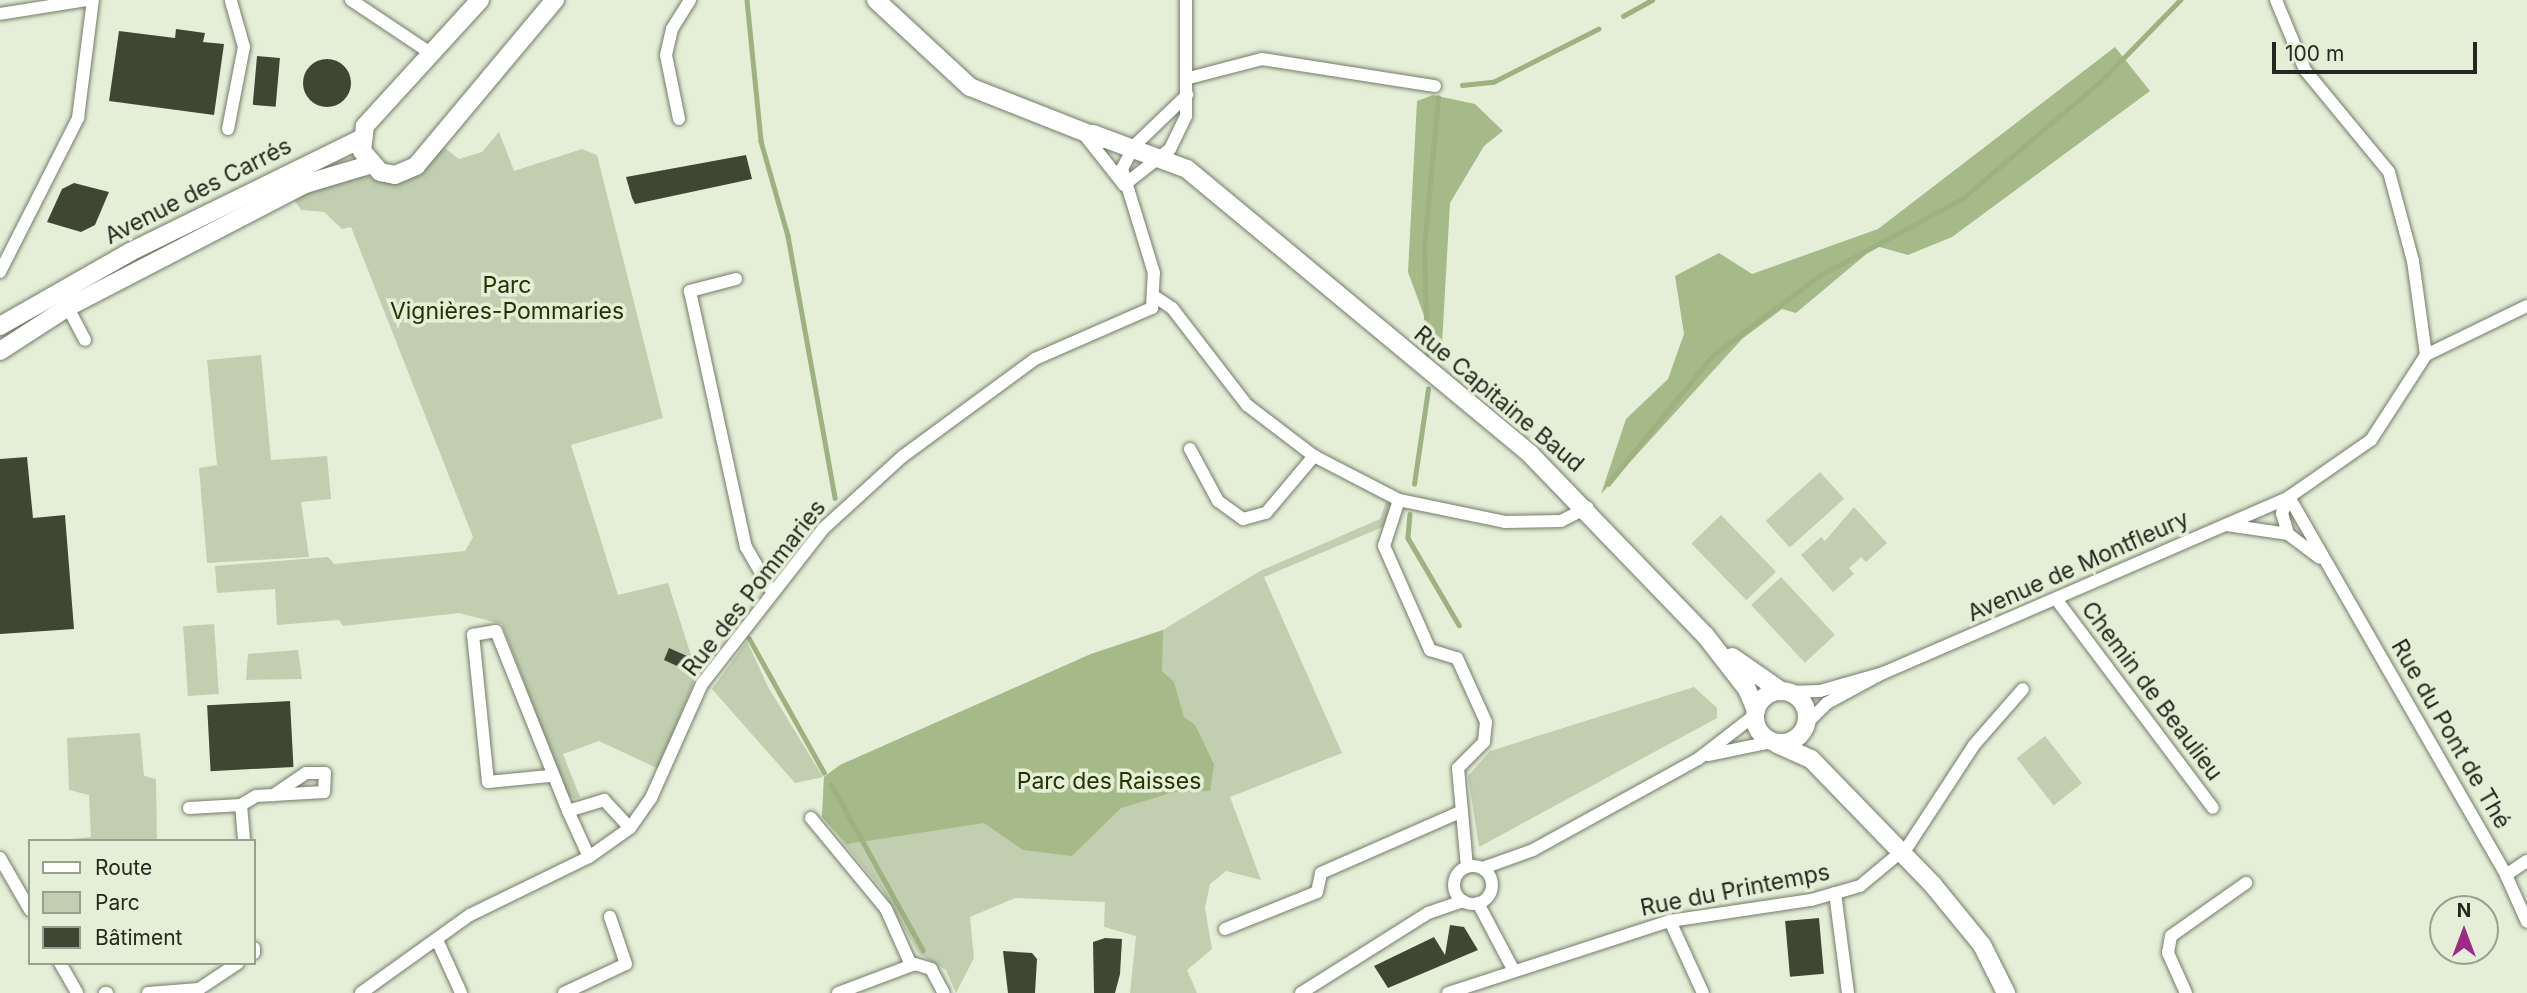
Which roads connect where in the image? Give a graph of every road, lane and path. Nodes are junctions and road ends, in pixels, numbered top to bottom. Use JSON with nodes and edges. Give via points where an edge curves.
{"nodes":[{"id":1,"x":87,"y":0,"type":"edge"},
{"id":2,"x":93,"y":0,"type":"edge"},
{"id":3,"x":216,"y":0,"type":"edge"},
{"id":4,"x":231,"y":0,"type":"edge"},
{"id":5,"x":351,"y":0,"type":"edge"},
{"id":6,"x":469,"y":0,"type":"edge"},
{"id":7,"x":480,"y":0,"type":"edge"},
{"id":8,"x":691,"y":0,"type":"edge"},
{"id":9,"x":876,"y":0,"type":"edge"},
{"id":10,"x":1186,"y":0,"type":"edge"},
{"id":11,"x":2276,"y":0,"type":"edge"},
{"id":12,"x":551,"y":2,"type":"edge"},
{"id":13,"x":0,"y":14,"type":"edge"},
{"id":14,"x":426,"y":50,"type":"junction"},
{"id":15,"x":413,"y":71,"type":"junction"},
{"id":16,"x":1189,"y":78,"type":"junction"},
{"id":17,"x":1436,"y":86,"type":"dead end"},
{"id":18,"x":1187,"y":95,"type":"junction"},
{"id":19,"x":679,"y":119,"type":"dead end"},
{"id":20,"x":228,"y":129,"type":"dead end"},
{"id":21,"x":1087,"y":131,"type":"junction"},
{"id":22,"x":361,"y":139,"type":"junction"},
{"id":23,"x":1132,"y":149,"type":"junction"},
{"id":24,"x":1157,"y":159,"type":"junction"},
{"id":25,"x":369,"y":165,"type":"junction"},
{"id":26,"x":1124,"y":185,"type":"junction"},
{"id":27,"x":0,"y":272,"type":"edge"},
{"id":28,"x":736,"y":279,"type":"dead end"},
{"id":29,"x":58,"y":290,"type":"junction"},
{"id":30,"x":1157,"y":298,"type":"junction"},
{"id":31,"x":2527,"y":306,"type":"edge"},
{"id":32,"x":68,"y":307,"type":"junction"},
{"id":33,"x":0,"y":326,"type":"edge"},
{"id":34,"x":85,"y":340,"type":"dead end"},
{"id":35,"x":0,"y":351,"type":"edge"},
{"id":36,"x":2426,"y":355,"type":"junction"},
{"id":37,"x":1190,"y":449,"type":"dead end"},
{"id":38,"x":1314,"y":456,"type":"junction"},
{"id":39,"x":2311,"y":485,"type":"junction"},
{"id":40,"x":2289,"y":497,"type":"junction"},
{"id":41,"x":1395,"y":498,"type":"junction"},
{"id":42,"x":1587,"y":507,"type":"junction"},
{"id":43,"x":2301,"y":519,"type":"junction"},
{"id":44,"x":2224,"y":525,"type":"junction"},
{"id":45,"x":2288,"y":534,"type":"junction"},
{"id":46,"x":2333,"y":568,"type":"junction"},
{"id":47,"x":772,"y":592,"type":"junction"},
{"id":48,"x":2056,"y":599,"type":"junction"},
{"id":49,"x":1705,"y":635,"type":"junction"},
{"id":50,"x":1883,"y":673,"type":"junction"},
{"id":51,"x":2023,"y":690,"type":"dead end"},
{"id":52,"x":1784,"y":691,"type":"junction"},
{"id":53,"x":1755,"y":713,"type":"junction"},
{"id":54,"x":1807,"y":725,"type":"junction"},
{"id":55,"x":1774,"y":743,"type":"junction"},
{"id":56,"x":1698,"y":759,"type":"junction"},
{"id":57,"x":549,"y":776,"type":"junction"},
{"id":58,"x":273,"y":795,"type":"dead end"},
{"id":59,"x":241,"y":804,"type":"junction"},
{"id":60,"x":189,"y":808,"type":"dead end"},
{"id":61,"x":2213,"y":808,"type":"dead end"},
{"id":62,"x":568,"y":811,"type":"junction"},
{"id":63,"x":1460,"y":812,"type":"junction"},
{"id":64,"x":811,"y":818,"type":"dead end"},
{"id":65,"x":630,"y":828,"type":"junction"},
{"id":66,"x":244,"y":839,"type":"edge"},
{"id":67,"x":1533,"y":850,"type":"junction"},
{"id":68,"x":1901,"y":852,"type":"junction"},
{"id":69,"x":589,"y":857,"type":"junction"},
{"id":70,"x":0,"y":858,"type":"edge"},
{"id":71,"x":2527,"y":862,"type":"edge"},
{"id":72,"x":1467,"y":867,"type":"junction"},
{"id":73,"x":1483,"y":869,"type":"junction"},
{"id":74,"x":2507,"y":875,"type":"junction"},
{"id":75,"x":1454,"y":882,"type":"junction"},
{"id":76,"x":1492,"y":882,"type":"junction"},
{"id":77,"x":2246,"y":883,"type":"dead end"},
{"id":78,"x":1835,"y":893,"type":"junction"},
{"id":79,"x":1463,"y":901,"type":"junction"},
{"id":80,"x":1478,"y":903,"type":"junction"},
{"id":81,"x":28,"y":907,"type":"edge"},
{"id":82,"x":1429,"y":914,"type":"junction"},
{"id":83,"x":610,"y":917,"type":"dead end"},
{"id":84,"x":1670,"y":920,"type":"junction"},
{"id":85,"x":2527,"y":922,"type":"edge"},
{"id":86,"x":1225,"y":929,"type":"dead end"},
{"id":87,"x":436,"y":940,"type":"junction"},
{"id":88,"x":61,"y":965,"type":"edge"},
{"id":89,"x":236,"y":965,"type":"edge"},
{"id":90,"x":911,"y":965,"type":"junction"},
{"id":91,"x":1513,"y":969,"type":"junction"},
{"id":92,"x":77,"y":993,"type":"edge"},
{"id":93,"x":148,"y":993,"type":"edge"},
{"id":94,"x":361,"y":993,"type":"edge"},
{"id":95,"x":461,"y":993,"type":"edge"},
{"id":96,"x":564,"y":993,"type":"edge"},
{"id":97,"x":838,"y":993,"type":"edge"},
{"id":98,"x":944,"y":993,"type":"edge"},
{"id":99,"x":1301,"y":993,"type":"edge"},
{"id":100,"x":1448,"y":993,"type":"edge"},
{"id":101,"x":1703,"y":993,"type":"edge"},
{"id":102,"x":1847,"y":993,"type":"edge"},
{"id":103,"x":2006,"y":993,"type":"edge"},
{"id":104,"x":2186,"y":993,"type":"edge"}],
"edges":[{"from":1,"to":13,"type":"street"},
{"from":2,"to":27,"type":"street","via":[[78,118]]},
{"from":3,"to":4,"type":"street"},
{"from":4,"to":20,"type":"street","via":[[244,47]]},
{"from":5,"to":14,"type":"street"},
{"from":6,"to":14,"type":"main road","name":"Avenue des Carrés"},
{"from":7,"to":15,"type":"main road","name":"Avenue des Carrés"},
{"from":8,"to":19,"type":"street","via":[[672,29],[666,55]]},
{"from":9,"to":21,"type":"main road","name":"Rue Capitaine Baud","via":[[970,87]]},
{"from":10,"to":16,"type":"street"},
{"from":11,"to":36,"type":"street","via":[[2305,70],[2389,172],[2413,261]]},
{"from":12,"to":25,"type":"main road","name":"Avenue des Carrés","via":[[416,166],[395,175]]},
{"from":14,"to":15,"type":"main road","name":"Avenue des Carrés"},
{"from":15,"to":22,"type":"main road","name":"Avenue des Carrés"},
{"from":16,"to":17,"type":"street","via":[[1262,59]]},
{"from":16,"to":18,"type":"street"},
{"from":18,"to":23,"type":"street"},
{"from":18,"to":24,"type":"street","via":[[1186,116]]},
{"from":21,"to":23,"type":"main road","name":"Rue Capitaine Baud"},
{"from":21,"to":26,"type":"street"},
{"from":22,"to":25,"type":"main road"},
{"from":22,"to":29,"type":"main road","name":"Avenue des Carrés"},
{"from":23,"to":24,"type":"main road","name":"Rue Capitaine Baud"},
{"from":23,"to":26,"type":"street"},
{"from":24,"to":26,"type":"street"},
{"from":24,"to":42,"type":"main road","name":"Rue Capitaine Baud","via":[[1216,191],[1244,220]]},
{"from":25,"to":32,"type":"main road","name":"Avenue des Carrés","via":[[305,184]]},
{"from":26,"to":30,"type":"street"},
{"from":28,"to":47,"type":"street","via":[[690,291],[746,547]]},
{"from":29,"to":32,"type":"street"},
{"from":29,"to":33,"type":"main road","name":"Avenue des Carrés"},
{"from":30,"to":38,"type":"street","via":[[1172,308],[1247,405]]},
{"from":30,"to":47,"type":"street","name":"Rue des Pommaries","via":[[1143,316],[1070,340],[1035,359],[903,456],[823,529]]},
{"from":31,"to":36,"type":"street"},
{"from":32,"to":34,"type":"street"},
{"from":32,"to":35,"type":"main road","name":"Avenue des Carrés"},
{"from":36,"to":39,"type":"street","name":"Avenue de Montfleury","via":[[2371,440]]},
{"from":37,"to":38,"type":"street","via":[[1218,501],[1243,519],[1266,513]]},
{"from":38,"to":41,"type":"street"},
{"from":39,"to":40,"type":"street","name":"Avenue de Montfleury"},
{"from":39,"to":43,"type":"street"},
{"from":40,"to":43,"type":"street","name":"Rue du Pont de Thé"},
{"from":40,"to":44,"type":"street","name":"Avenue de Montfleury"},
{"from":40,"to":45,"type":"street","via":[[2282,513]]},
{"from":41,"to":42,"type":"street","via":[[1518,522],[1561,520]]},
{"from":41,"to":63,"type":"street","via":[[1384,546],[1430,650],[1457,658],[1486,722],[1484,742],[1458,768]]},
{"from":42,"to":49,"type":"main road","name":"Rue Capitaine Baud"},
{"from":43,"to":46,"type":"street","name":"Rue du Pont de Thé"},
{"from":44,"to":45,"type":"street","name":"Rue du Pont de Thé"},
{"from":44,"to":48,"type":"street","name":"Avenue de Montfleury"},
{"from":45,"to":46,"type":"street","name":"Rue du Pont de Thé"},
{"from":46,"to":74,"type":"street","name":"Rue du Pont de Thé"},
{"from":47,"to":65,"type":"street","name":"Rue des Pommaries","via":[[702,684],[655,791]]},
{"from":48,"to":50,"type":"street","name":"Avenue de Montfleury"},
{"from":48,"to":61,"type":"street","name":"Chemin de Beaulieu"},
{"from":49,"to":52,"type":"main road","name":"Rue Capitaine Baud"},
{"from":49,"to":53,"type":"main road","name":"Rue Capitaine Baud","via":[[1747,689]]},
{"from":50,"to":52,"type":"street","name":"Avenue de Montfleury","via":[[1820,691]]},
{"from":50,"to":54,"type":"street","name":"Avenue de Montfleury","via":[[1826,703]]},
{"from":51,"to":68,"type":"street","via":[[1974,745]]},
{"from":52,"to":53,"type":"main road","via":[[1768,694]]},
{"from":52,"to":54,"type":"main road","via":[[1804,703]]},
{"from":53,"to":55,"type":"main road"},
{"from":53,"to":56,"type":"street"},
{"from":54,"to":55,"type":"main road","via":[[1797,739]]},
{"from":54,"to":68,"type":"main road"},
{"from":55,"to":56,"type":"street"},
{"from":55,"to":68,"type":"main road","via":[[1811,759]]},
{"from":56,"to":67,"type":"street"},
{"from":57,"to":57,"type":"street","via":[[488,782],[474,635],[496,631]]},
{"from":57,"to":62,"type":"street"},
{"from":58,"to":59,"type":"street"},
{"from":59,"to":60,"type":"street"},
{"from":59,"to":66,"type":"street"},
{"from":62,"to":65,"type":"street","via":[[604,800]]},
{"from":62,"to":69,"type":"street"},
{"from":63,"to":72,"type":"street"},
{"from":63,"to":86,"type":"street","via":[[1321,873],[1317,891]]},
{"from":64,"to":90,"type":"street","via":[[886,909]]},
{"from":65,"to":69,"type":"street","name":"Rue des Pommaries"},
{"from":67,"to":73,"type":"street"},
{"from":67,"to":76,"type":"street"},
{"from":68,"to":78,"type":"street","name":"Rue du Printemps","via":[[1860,886]]},
{"from":68,"to":103,"type":"main road","via":[[1973,933]]},
{"from":69,"to":87,"type":"street","name":"Rue des Pommaries","via":[[481,909]]},
{"from":70,"to":81,"type":"street"},
{"from":71,"to":74,"type":"street"},
{"from":72,"to":73,"type":"street"},
{"from":72,"to":75,"type":"street"},
{"from":73,"to":76,"type":"street"},
{"from":74,"to":85,"type":"street","name":"Rue du Pont de Thé"},
{"from":75,"to":79,"type":"street"},
{"from":75,"to":82,"type":"street"},
{"from":76,"to":80,"type":"street"},
{"from":77,"to":104,"type":"street","via":[[2171,936],[2168,953]]},
{"from":78,"to":84,"type":"street","name":"Rue du Printemps"},
{"from":78,"to":102,"type":"street"},
{"from":79,"to":80,"type":"street"},
{"from":79,"to":82,"type":"street"},
{"from":80,"to":91,"type":"street"},
{"from":82,"to":99,"type":"street"},
{"from":83,"to":96,"type":"street","via":[[626,964]]},
{"from":84,"to":91,"type":"street","name":"Rue du Printemps"},
{"from":84,"to":101,"type":"street"},
{"from":87,"to":94,"type":"street","name":"Rue des Pommaries"},
{"from":87,"to":95,"type":"street"},
{"from":88,"to":92,"type":"street"},
{"from":89,"to":93,"type":"street","via":[[199,989]]},
{"from":90,"to":97,"type":"street"},
{"from":90,"to":98,"type":"street","via":[[931,969]]},
{"from":91,"to":100,"type":"street","name":"Rue du Printemps"}]}
